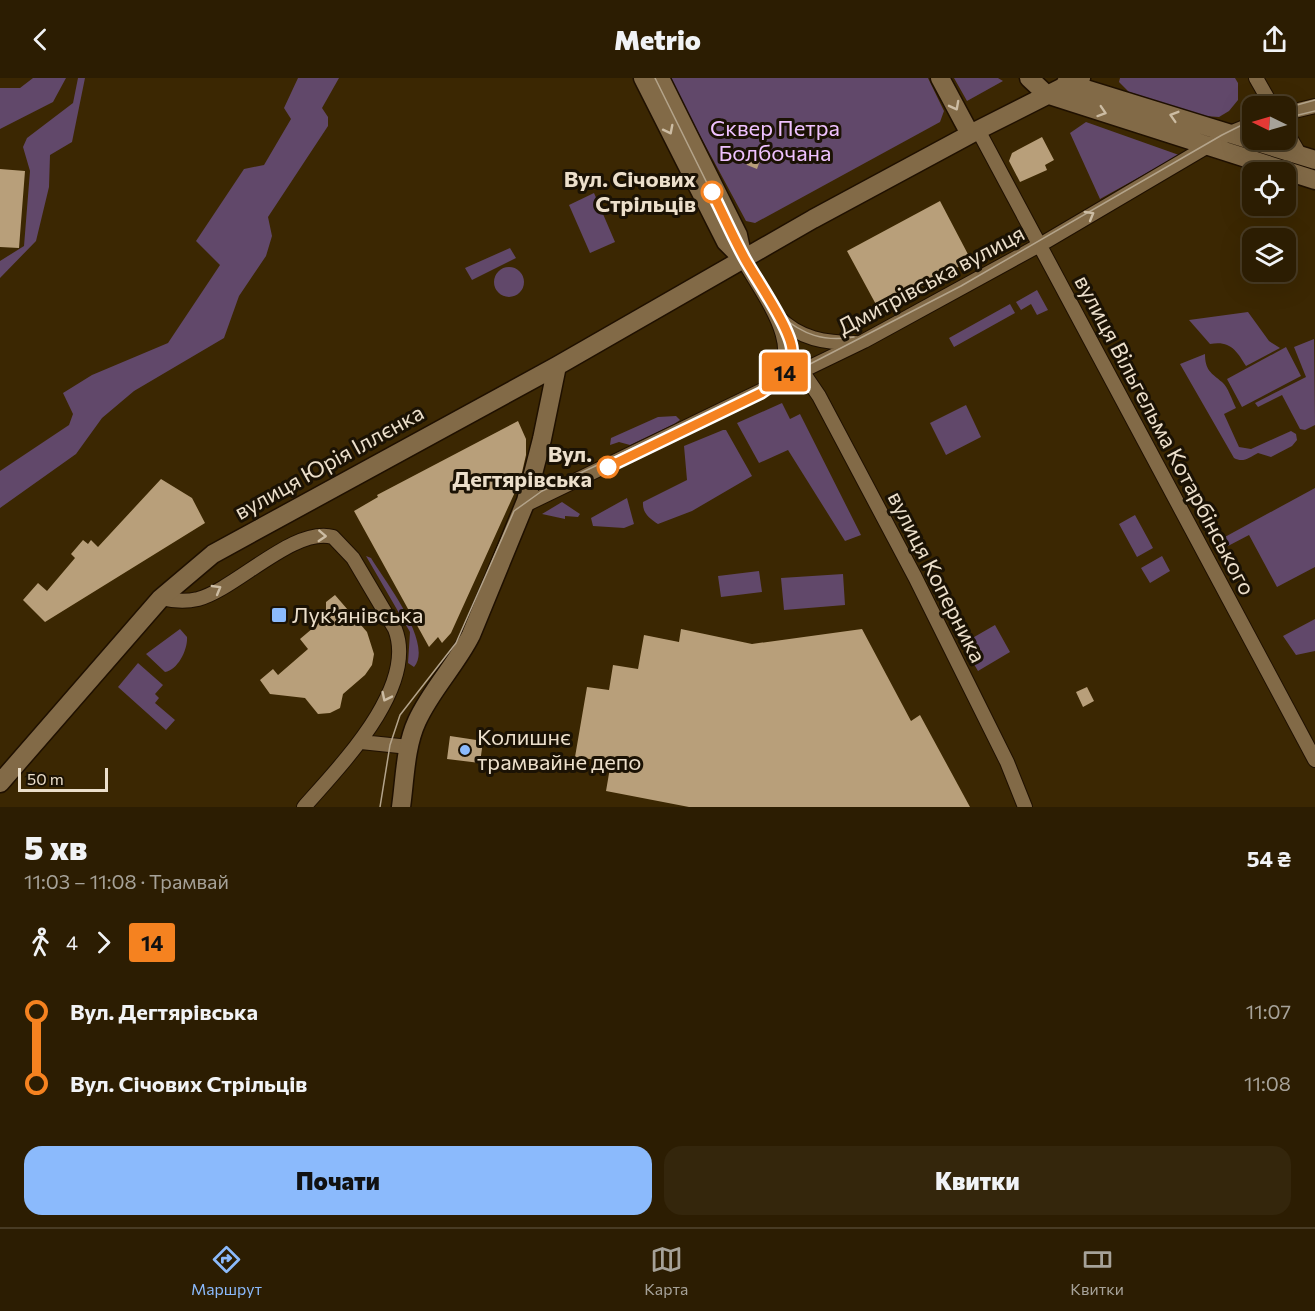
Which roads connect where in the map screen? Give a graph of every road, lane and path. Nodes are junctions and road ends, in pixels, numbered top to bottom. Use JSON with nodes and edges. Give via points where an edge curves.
{"nodes":[{"id":1,"x":643,"y":78,"type":"edge"},
{"id":2,"x":660,"y":78,"type":"edge"},
{"id":3,"x":940,"y":78,"type":"edge"},
{"id":4,"x":1029,"y":78,"type":"edge"},
{"id":5,"x":1256,"y":78,"type":"edge"},
{"id":6,"x":1075,"y":81,"type":"edge"},
{"id":7,"x":1046,"y":94,"type":"junction"},
{"id":8,"x":1266,"y":96,"type":"edge"},
{"id":9,"x":1315,"y":105,"type":"edge"},
{"id":10,"x":1296,"y":110,"type":"edge"},
{"id":11,"x":1242,"y":128,"type":"edge"},
{"id":12,"x":974,"y":132,"type":"junction"},
{"id":13,"x":1230,"y":134,"type":"junction"},
{"id":14,"x":1296,"y":144,"type":"edge"},
{"id":15,"x":1207,"y":146,"type":"junction"},
{"id":16,"x":1307,"y":158,"type":"edge"},
{"id":17,"x":1315,"y":180,"type":"edge"},
{"id":18,"x":1040,"y":245,"type":"junction"},
{"id":19,"x":743,"y":260,"type":"junction"},
{"id":20,"x":766,"y":302,"type":"junction"},
{"id":21,"x":864,"y":341,"type":"junction"},
{"id":22,"x":557,"y":366,"type":"junction"},
{"id":23,"x":802,"y":371,"type":"junction"},
{"id":24,"x":761,"y":390,"type":"junction"},
{"id":25,"x":525,"y":505,"type":"junction"},
{"id":26,"x":161,"y":598,"type":"junction"},
{"id":27,"x":362,"y":742,"type":"junction"},
{"id":28,"x":409,"y":747,"type":"junction"},
{"id":29,"x":1315,"y":760,"type":"edge"},
{"id":30,"x":0,"y":783,"type":"edge"},
{"id":31,"x":304,"y":807,"type":"edge"},
{"id":32,"x":401,"y":807,"type":"edge"},
{"id":33,"x":1024,"y":807,"type":"edge"}],
"edges":[{"from":1,"to":19,"type":"main road","one_way":true,"via":[[726,242]]},
{"from":2,"to":19,"type":"main road","via":[[738,235]]},
{"from":3,"to":12,"type":"main road","one_way":true},
{"from":4,"to":6,"type":"main road"},
{"from":4,"to":7,"type":"main road"},
{"from":5,"to":8,"type":"street"},
{"from":6,"to":7,"type":"main road","name":"вулиця Юрія Іллєнка"},
{"from":13,"to":6,"type":"main road","one_way":true},
{"from":7,"to":12,"type":"main road","name":"вулиця Юрія Іллєнка"},
{"from":7,"to":15,"type":"main road","one_way":true},
{"from":9,"to":10,"type":"street"},
{"from":11,"to":13,"type":"street","name":"Дмитрівська вулиця"},
{"from":12,"to":18,"type":"street","name":"вулиця Вільгельма Котарбінського"},
{"from":12,"to":19,"type":"main road","name":"вулиця Юрія Іллєнка"},
{"from":13,"to":15,"type":"street","name":"Дмитрівська вулиця"},
{"from":13,"to":16,"type":"main road"},
{"from":14,"to":16,"type":"street"},
{"from":15,"to":17,"type":"main road"},
{"from":18,"to":15,"type":"street","name":"Дмитрівська вулиця","one_way":true},
{"from":18,"to":21,"type":"street","name":"Дмитрівська вулиця"},
{"from":18,"to":29,"type":"street","name":"вулиця Вільгельма Котарбінського"},
{"from":19,"to":20,"type":"street"},
{"from":19,"to":22,"type":"main road","name":"вулиця Юрія Іллєнка"},
{"from":20,"to":21,"type":"street","via":[[784,323],[808,337],[831,343]]},
{"from":20,"to":24,"type":"street","via":[[786,342],[787,356],[775,379]]},
{"from":21,"to":23,"type":"street","name":"Дмитрівська вулиця"},
{"from":22,"to":25,"type":"main road"},
{"from":22,"to":26,"type":"main road","name":"вулиця Юрія Іллєнка","via":[[213,554]]},
{"from":23,"to":24,"type":"street","name":"Дмитрівська вулиця"},
{"from":23,"to":33,"type":"street","name":"вулиця Коперника","via":[[915,577],[1007,762]]},
{"from":24,"to":25,"type":"street","name":"Дмитрівська вулиця"},
{"from":25,"to":28,"type":"main road","via":[[471,635],[418,719]]},
{"from":26,"to":27,"type":"street","one_way":true,"via":[[200,598],[310,536],[333,537],[353,558],[400,640],[394,680]]},
{"from":26,"to":30,"type":"main road","name":"вулиця Юрія Іллєнка"},
{"from":27,"to":28,"type":"street"},
{"from":27,"to":31,"type":"street"},
{"from":28,"to":32,"type":"main road"}]}
